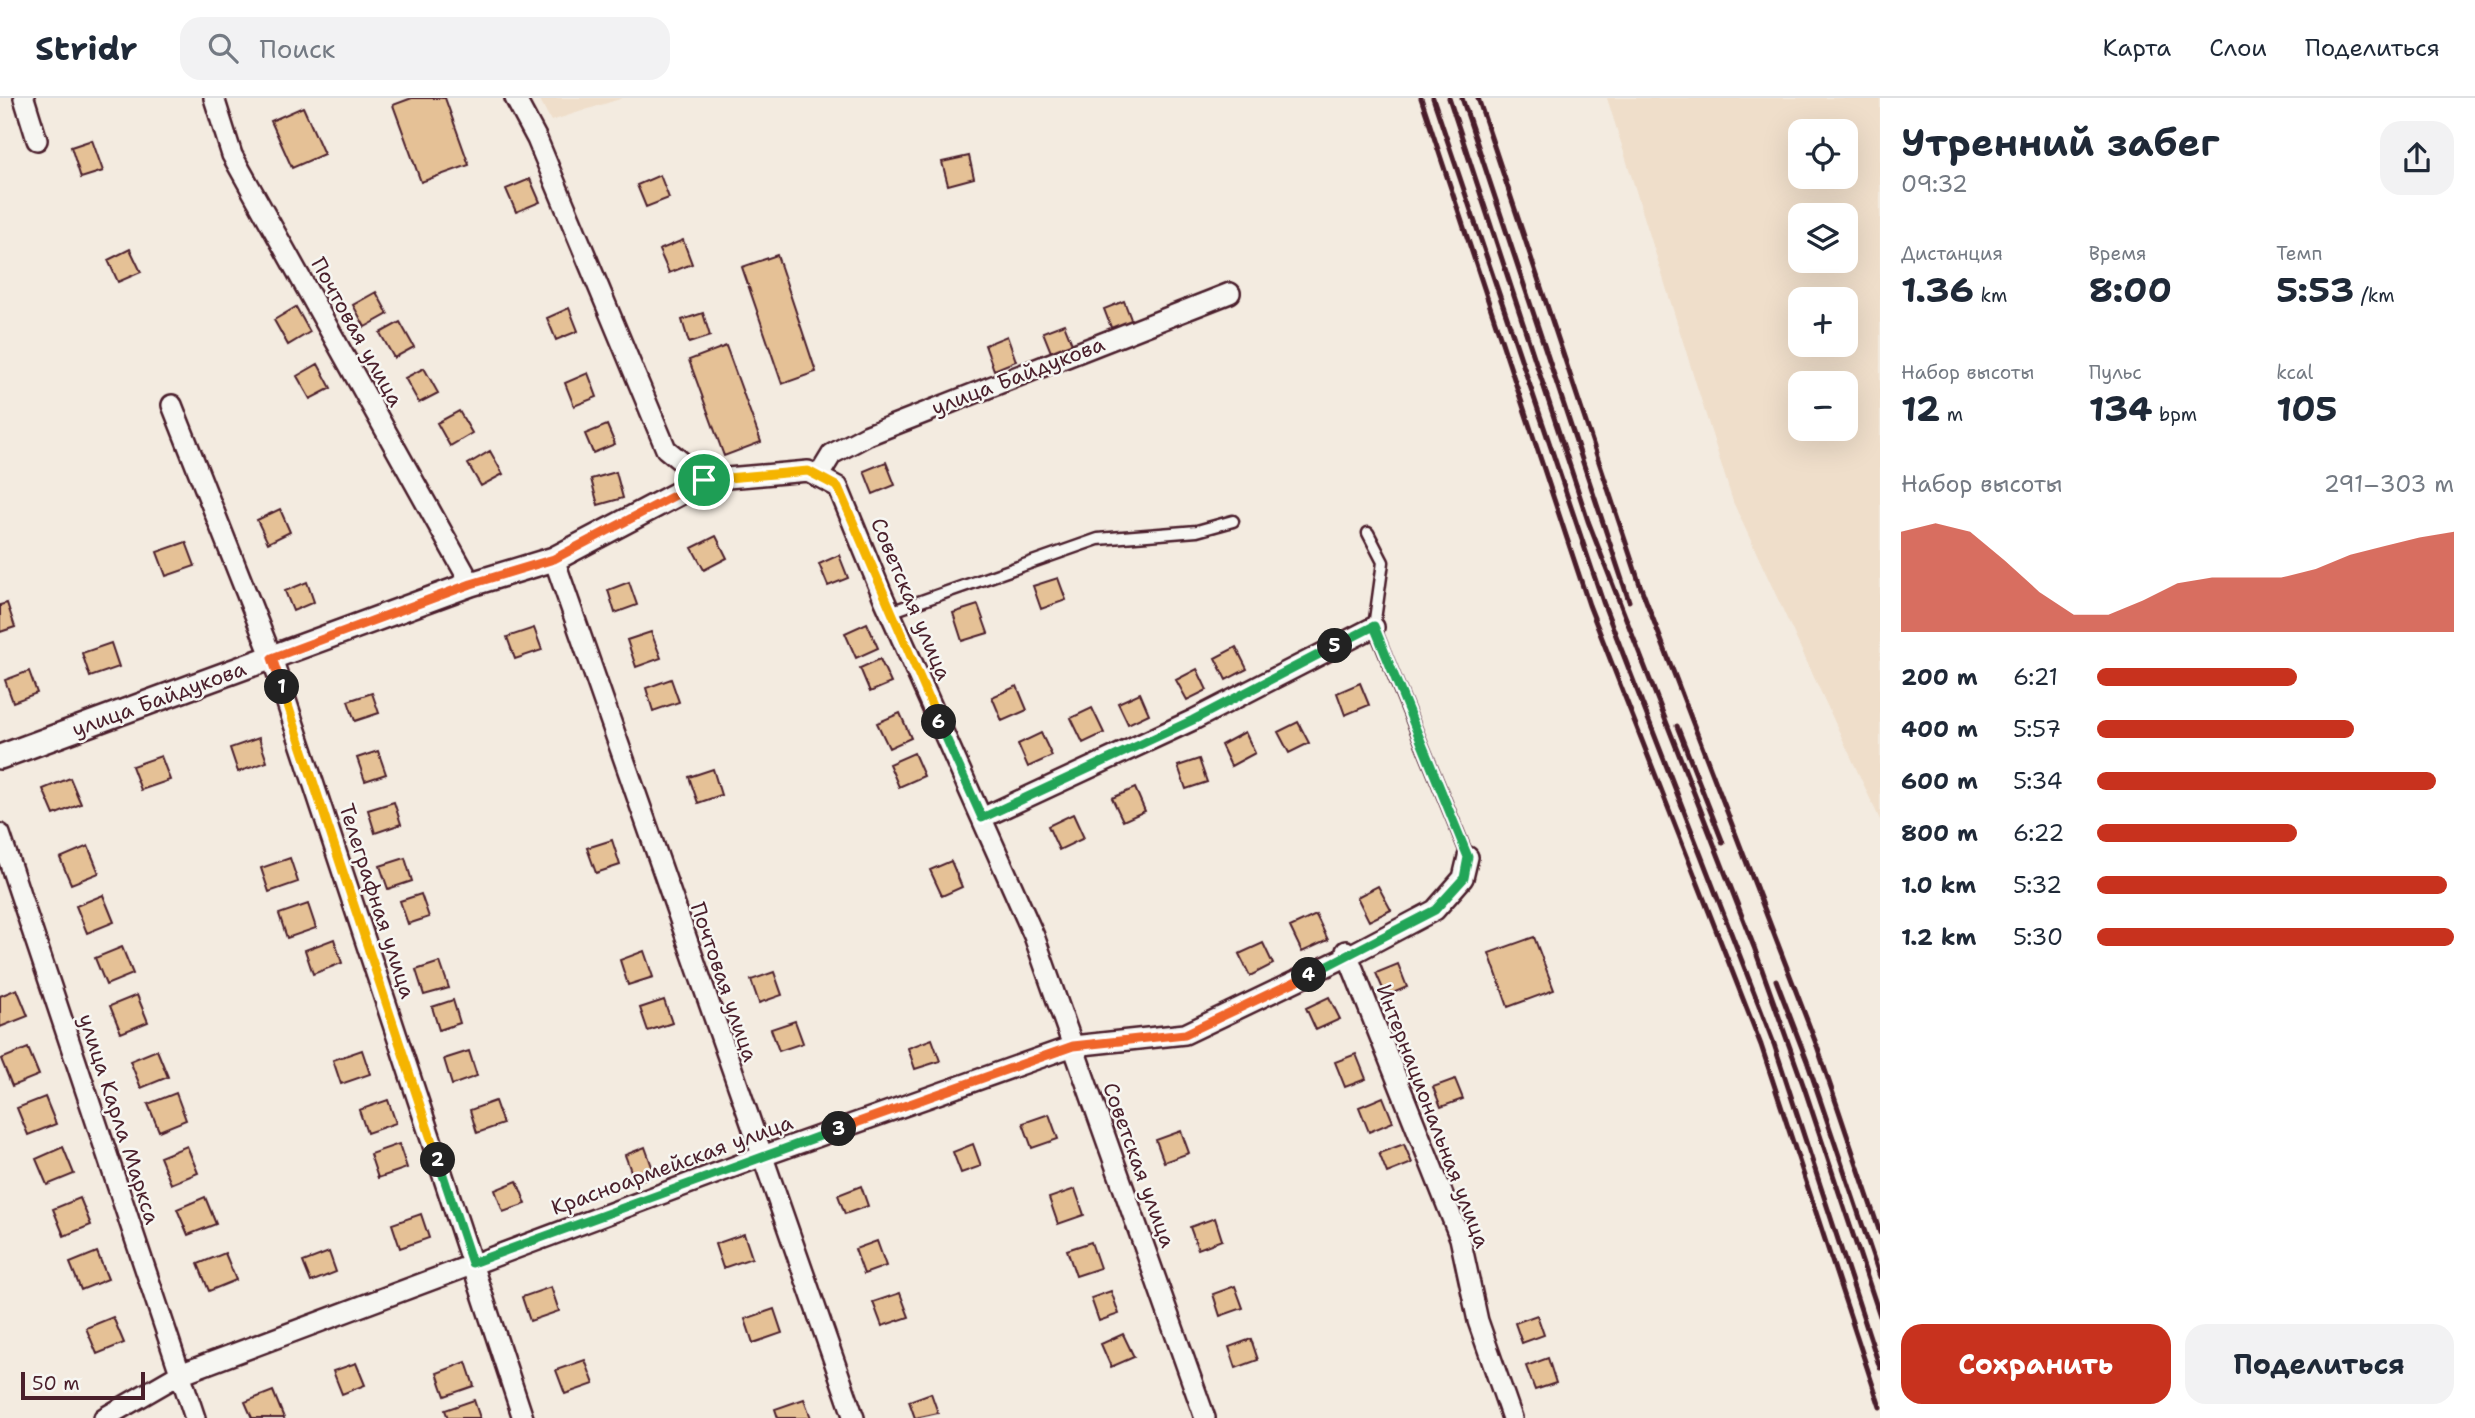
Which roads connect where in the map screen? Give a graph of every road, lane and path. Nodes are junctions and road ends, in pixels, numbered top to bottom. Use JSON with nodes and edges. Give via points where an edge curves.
{"nodes":[{"id":1,"x":24,"y":98,"type":"edge"},
{"id":2,"x":214,"y":98,"type":"edge"},
{"id":3,"x":515,"y":98,"type":"edge"},
{"id":4,"x":37,"y":140,"type":"dead end"},
{"id":5,"x":1230,"y":293,"type":"dead end"},
{"id":6,"x":172,"y":405,"type":"dead end"},
{"id":7,"x":818,"y":477,"type":"junction"},
{"id":8,"x":704,"y":480,"type":"junction"},
{"id":9,"x":1233,"y":521,"type":"dead end"},
{"id":10,"x":1368,"y":533,"type":"dead end"},
{"id":11,"x":554,"y":559,"type":"junction"},
{"id":12,"x":471,"y":584,"type":"junction"},
{"id":13,"x":890,"y":612,"type":"junction"},
{"id":14,"x":1374,"y":626,"type":"junction"},
{"id":15,"x":272,"y":658,"type":"junction"},
{"id":16,"x":0,"y":757,"type":"edge"},
{"id":17,"x":982,"y":818,"type":"junction"},
{"id":18,"x":0,"y":834,"type":"edge"},
{"id":19,"x":1468,"y":857,"type":"joint"},
{"id":20,"x":1347,"y":954,"type":"junction"},
{"id":21,"x":1073,"y":1046,"type":"junction"},
{"id":22,"x":760,"y":1157,"type":"junction"},
{"id":23,"x":472,"y":1263,"type":"junction"},
{"id":24,"x":180,"y":1374,"type":"junction"},
{"id":25,"x":104,"y":1418,"type":"edge"},
{"id":26,"x":195,"y":1418,"type":"edge"},
{"id":27,"x":523,"y":1418,"type":"edge"},
{"id":28,"x":854,"y":1418,"type":"edge"},
{"id":29,"x":1205,"y":1418,"type":"edge"},
{"id":30,"x":1512,"y":1418,"type":"edge"}],
"edges":[{"from":1,"to":4,"type":"street"},
{"from":2,"to":12,"type":"street","name":"Почтовая улица","via":[[232,155]]},
{"from":3,"to":8,"type":"street","via":[[537,139],[666,449]]},
{"from":5,"to":7,"type":"street","name":"улица Байдукова","via":[[868,435],[832,454]]},
{"from":6,"to":15,"type":"street","name":"Телеграфная улица"},
{"from":7,"to":8,"type":"street","via":[[808,471]]},
{"from":7,"to":13,"type":"street","name":"Советская улица","via":[[838,487]]},
{"from":8,"to":11,"type":"street","name":"улица Байдукова"},
{"from":9,"to":13,"type":"lane","via":[[1197,531],[1098,540]]},
{"from":10,"to":14,"type":"lane","via":[[1383,562]]},
{"from":11,"to":12,"type":"street","name":"улица Байдукова"},
{"from":11,"to":22,"type":"street","name":"Почтовая улица"},
{"from":12,"to":15,"type":"street","name":"улица Байдукова"},
{"from":13,"to":17,"type":"street","name":"Советская улица"},
{"from":14,"to":17,"type":"street","via":[[1193,720]]},
{"from":14,"to":19,"type":"lane"},
{"from":15,"to":16,"type":"street","name":"улица Байдукова"},
{"from":15,"to":23,"type":"street","name":"Телеграфная улица"},
{"from":17,"to":21,"type":"street","name":"Советская улица","via":[[1034,936]]},
{"from":18,"to":24,"type":"street","name":"улица Карла Маркса"},
{"from":19,"to":20,"type":"street","name":"Красноармейская улица","via":[[1464,878],[1435,910]]},
{"from":20,"to":21,"type":"street","name":"Красноармейская улица","via":[[1185,1034]]},
{"from":20,"to":30,"type":"street","name":"Интернациональная улица","via":[[1460,1238],[1478,1321]]},
{"from":21,"to":22,"type":"street","name":"Красноармейская улица"},
{"from":21,"to":29,"type":"street","name":"Советская улица"},
{"from":22,"to":23,"type":"street","name":"Красноармейская улица"},
{"from":22,"to":28,"type":"street","name":"Почтовая улица"},
{"from":23,"to":24,"type":"street","name":"Красноармейская улица"},
{"from":23,"to":27,"type":"street","name":"Телеграфная улица"},
{"from":24,"to":25,"type":"street","name":"Красноармейская улица"},
{"from":24,"to":26,"type":"street","name":"улица Карла Маркса"}]}
